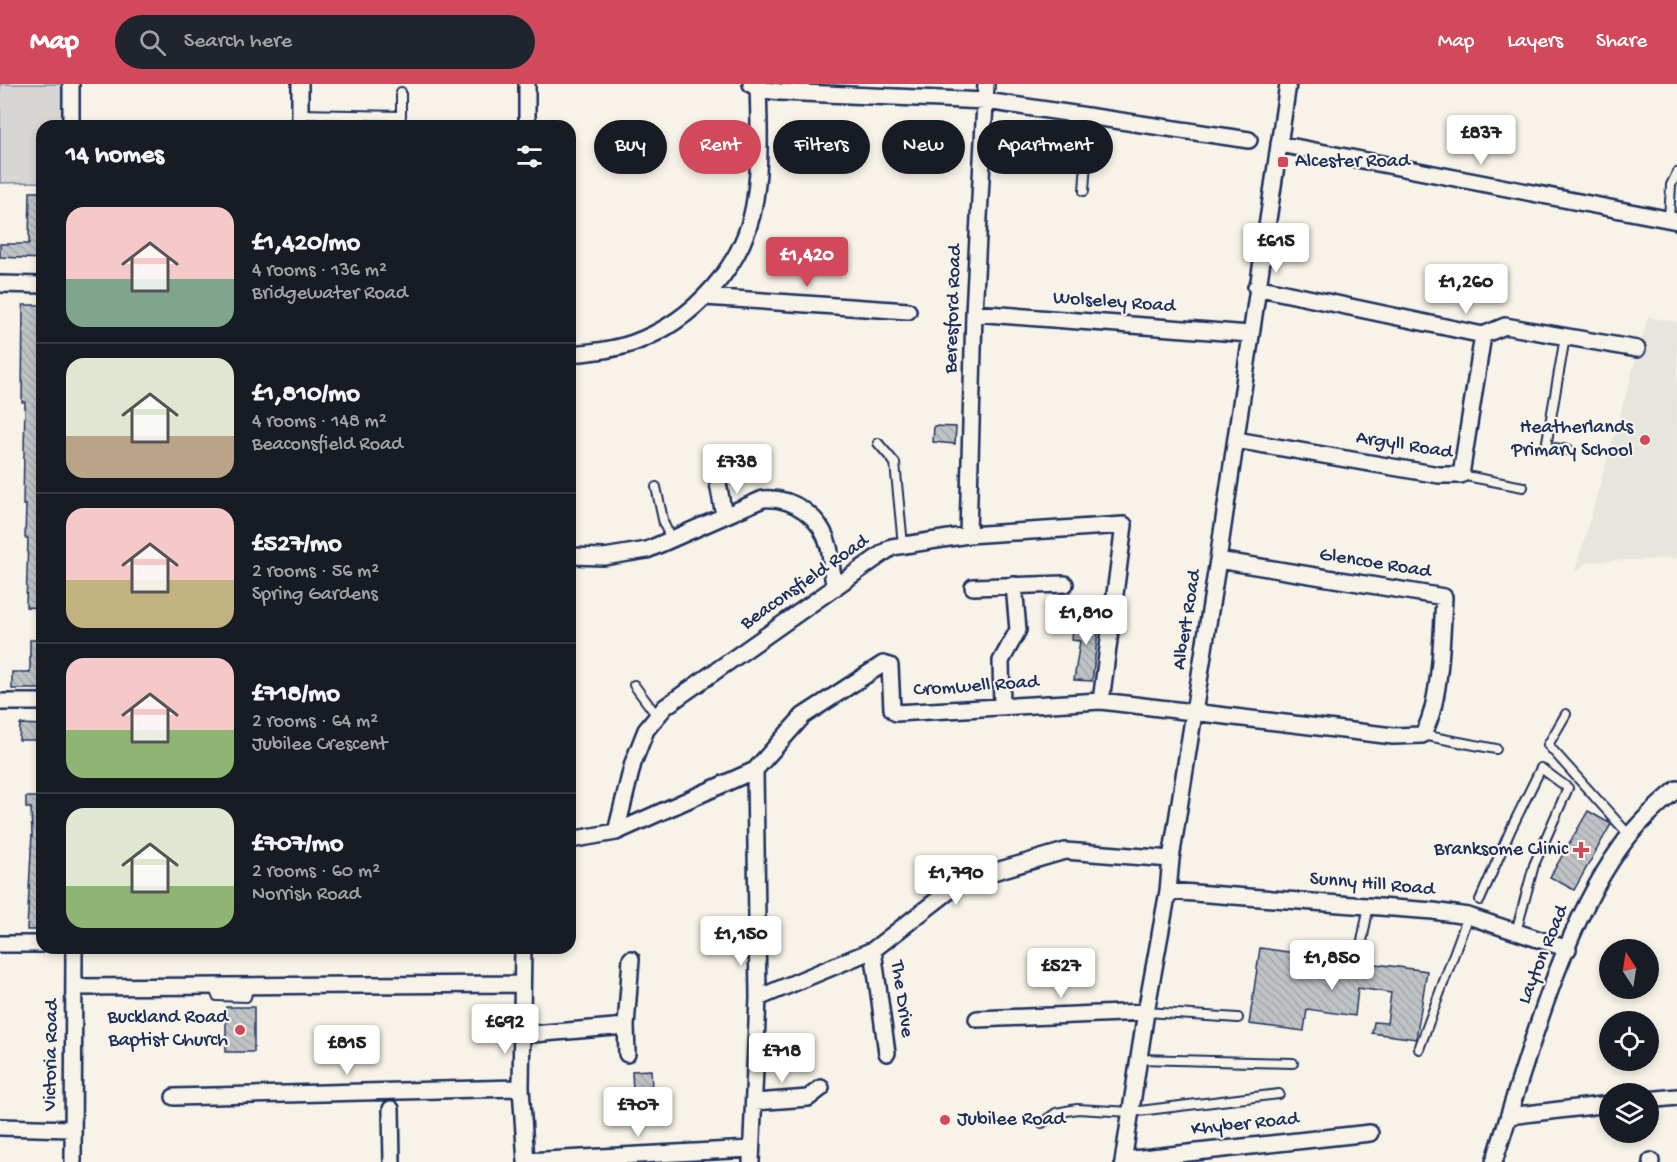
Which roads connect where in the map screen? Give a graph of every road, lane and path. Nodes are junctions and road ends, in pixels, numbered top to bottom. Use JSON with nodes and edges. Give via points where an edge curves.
{"nodes":[{"id":1,"x":70,"y":84,"type":"edge"},
{"id":2,"x":300,"y":84,"type":"edge"},
{"id":3,"x":527,"y":84,"type":"edge"},
{"id":4,"x":986,"y":84,"type":"edge"},
{"id":5,"x":1288,"y":84,"type":"edge"},
{"id":6,"x":756,"y":86,"type":"edge"},
{"id":7,"x":401,"y":92,"type":"dead end"},
{"id":8,"x":986,"y":101,"type":"junction"},
{"id":9,"x":1089,"y":116,"type":"junction"},
{"id":10,"x":71,"y":120,"type":"edge"},
{"id":11,"x":300,"y":120,"type":"edge"},
{"id":12,"x":526,"y":120,"type":"edge"},
{"id":13,"x":1249,"y":140,"type":"dead end"},
{"id":14,"x":1279,"y":144,"type":"junction"},
{"id":15,"x":1677,"y":173,"type":"edge"},
{"id":16,"x":1084,"y":191,"type":"dead end"},
{"id":17,"x":1673,"y":220,"type":"edge"},
{"id":18,"x":0,"y":284,"type":"edge"},
{"id":19,"x":36,"y":285,"type":"edge"},
{"id":20,"x":1257,"y":287,"type":"junction"},
{"id":21,"x":705,"y":297,"type":"junction"},
{"id":22,"x":908,"y":311,"type":"dead end"},
{"id":23,"x":974,"y":313,"type":"junction"},
{"id":24,"x":1250,"y":334,"type":"junction"},
{"id":25,"x":1483,"y":335,"type":"junction"},
{"id":26,"x":1565,"y":337,"type":"junction"},
{"id":27,"x":1637,"y":349,"type":"dead end"},
{"id":28,"x":576,"y":353,"type":"edge"},
{"id":29,"x":1236,"y":440,"type":"junction"},
{"id":30,"x":878,"y":443,"type":"dead end"},
{"id":31,"x":1569,"y":450,"type":"dead end"},
{"id":32,"x":1461,"y":475,"type":"junction"},
{"id":33,"x":718,"y":483,"type":"dead end"},
{"id":34,"x":656,"y":487,"type":"dead end"},
{"id":35,"x":1522,"y":487,"type":"dead end"},
{"id":36,"x":724,"y":515,"type":"junction"},
{"id":37,"x":968,"y":536,"type":"junction"},
{"id":38,"x":671,"y":539,"type":"junction"},
{"id":39,"x":903,"y":545,"type":"junction"},
{"id":40,"x":576,"y":556,"type":"edge"},
{"id":41,"x":1218,"y":560,"type":"junction"},
{"id":42,"x":1065,"y":584,"type":"dead end"},
{"id":43,"x":1014,"y":585,"type":"junction"},
{"id":44,"x":973,"y":587,"type":"dead end"},
{"id":45,"x":835,"y":588,"type":"junction"},
{"id":46,"x":634,"y":685,"type":"dead end"},
{"id":47,"x":1101,"y":701,"type":"junction"},
{"id":48,"x":0,"y":702,"type":"edge"},
{"id":49,"x":36,"y":702,"type":"edge"},
{"id":50,"x":1002,"y":706,"type":"junction"},
{"id":51,"x":1195,"y":712,"type":"junction"},
{"id":52,"x":1566,"y":714,"type":"dead end"},
{"id":53,"x":657,"y":716,"type":"junction"},
{"id":54,"x":1422,"y":735,"type":"junction"},
{"id":55,"x":1496,"y":749,"type":"dead end"},
{"id":56,"x":755,"y":770,"type":"junction"},
{"id":57,"x":1677,"y":789,"type":"edge"},
{"id":58,"x":616,"y":832,"type":"junction"},
{"id":59,"x":1630,"y":836,"type":"junction"},
{"id":60,"x":576,"y":839,"type":"edge"},
{"id":61,"x":1171,"y":859,"type":"junction"},
{"id":62,"x":1168,"y":891,"type":"junction"},
{"id":63,"x":1480,"y":900,"type":"dead end"},
{"id":64,"x":1369,"y":905,"type":"junction"},
{"id":65,"x":1468,"y":916,"type":"junction"},
{"id":66,"x":1516,"y":932,"type":"junction"},
{"id":67,"x":0,"y":944,"type":"edge"},
{"id":68,"x":36,"y":944,"type":"edge"},
{"id":69,"x":1568,"y":949,"type":"junction"},
{"id":70,"x":873,"y":950,"type":"junction"},
{"id":71,"x":74,"y":954,"type":"edge"},
{"id":72,"x":522,"y":954,"type":"edge"},
{"id":73,"x":1359,"y":957,"type":"dead end"},
{"id":74,"x":631,"y":959,"type":"dead end"},
{"id":75,"x":520,"y":984,"type":"junction"},
{"id":76,"x":74,"y":987,"type":"junction"},
{"id":77,"x":758,"y":998,"type":"junction"},
{"id":78,"x":1146,"y":1012,"type":"junction"},
{"id":79,"x":1238,"y":1018,"type":"dead end"},
{"id":80,"x":977,"y":1019,"type":"dead end"},
{"id":81,"x":626,"y":1026,"type":"junction"},
{"id":82,"x":522,"y":1035,"type":"junction"},
{"id":83,"x":1419,"y":1048,"type":"dead end"},
{"id":84,"x":887,"y":1053,"type":"dead end"},
{"id":85,"x":627,"y":1054,"type":"dead end"},
{"id":86,"x":1139,"y":1059,"type":"junction"},
{"id":87,"x":1293,"y":1063,"type":"dead end"},
{"id":88,"x":521,"y":1088,"type":"junction"},
{"id":89,"x":821,"y":1088,"type":"dead end"},
{"id":90,"x":1279,"y":1094,"type":"dead end"},
{"id":91,"x":1677,"y":1096,"type":"edge"},
{"id":92,"x":174,"y":1097,"type":"dead end"},
{"id":93,"x":1659,"y":1098,"type":"edge"},
{"id":94,"x":754,"y":1102,"type":"junction"},
{"id":95,"x":1599,"y":1105,"type":"edge"},
{"id":96,"x":391,"y":1109,"type":"dead end"},
{"id":97,"x":1131,"y":1112,"type":"junction"},
{"id":98,"x":1509,"y":1116,"type":"junction"},
{"id":99,"x":1042,"y":1123,"type":"dead end"},
{"id":100,"x":0,"y":1126,"type":"edge"},
{"id":101,"x":71,"y":1129,"type":"junction"},
{"id":102,"x":1370,"y":1133,"type":"dead end"},
{"id":103,"x":751,"y":1156,"type":"edge"},
{"id":104,"x":526,"y":1161,"type":"edge"},
{"id":105,"x":1124,"y":1161,"type":"edge"},
{"id":106,"x":73,"y":1162,"type":"edge"},
{"id":107,"x":392,"y":1162,"type":"edge"},
{"id":108,"x":1494,"y":1162,"type":"edge"}],
"edges":[{"from":1,"to":10,"type":"street"},
{"from":2,"to":11,"type":"street"},
{"from":3,"to":12,"type":"street"},
{"from":4,"to":8,"type":"street","name":"Beresford Road"},
{"from":5,"to":14,"type":"street","name":"Albert Road"},
{"from":6,"to":8,"type":"street"},
{"from":6,"to":21,"type":"street","via":[[758,176],[751,218],[728,268]]},
{"from":7,"to":11,"type":"lane","via":[[401,116]]},
{"from":8,"to":9,"type":"street"},
{"from":8,"to":23,"type":"street","name":"Beresford Road"},
{"from":9,"to":13,"type":"street"},
{"from":9,"to":16,"type":"lane"},
{"from":14,"to":17,"type":"street"},
{"from":14,"to":20,"type":"street","name":"Albert Road"},
{"from":15,"to":17,"type":"lane","via":[[1671,185]]},
{"from":18,"to":19,"type":"street"},
{"from":20,"to":24,"type":"street","name":"Albert Road"},
{"from":20,"to":25,"type":"street"},
{"from":21,"to":22,"type":"street"},
{"from":21,"to":28,"type":"street","via":[[678,320],[647,338]]},
{"from":23,"to":24,"type":"street","name":"Wolseley Road"},
{"from":23,"to":37,"type":"street","name":"Beresford Road"},
{"from":24,"to":29,"type":"street","name":"Albert Road"},
{"from":25,"to":26,"type":"street","via":[[1505,326]]},
{"from":25,"to":32,"type":"street","name":"Argyll Road"},
{"from":26,"to":27,"type":"street"},
{"from":26,"to":31,"type":"lane","via":[[1546,447]]},
{"from":29,"to":32,"type":"street","name":"Argyll Road","via":[[1439,475]]},
{"from":29,"to":41,"type":"street","name":"Albert Road"},
{"from":30,"to":39,"type":"lane","via":[[895,463]]},
{"from":32,"to":35,"type":"lane"},
{"from":33,"to":36,"type":"street"},
{"from":34,"to":38,"type":"lane"},
{"from":36,"to":38,"type":"street"},
{"from":36,"to":45,"type":"street","via":[[763,499],[786,501],[801,508],[818,525],[827,542]]},
{"from":37,"to":39,"type":"street","name":"Beaconsfield Road"},
{"from":37,"to":47,"type":"street","name":"Beaconsfield Road","via":[[1124,525]]},
{"from":38,"to":40,"type":"street","via":[[633,554]]},
{"from":39,"to":45,"type":"street","name":"Beaconsfield Road","via":[[892,547]]},
{"from":41,"to":51,"type":"street","name":"Albert Road"},
{"from":41,"to":54,"type":"street","name":"Glencoe Road","via":[[1444,597],[1436,694]]},
{"from":42,"to":43,"type":"street"},
{"from":43,"to":44,"type":"street"},
{"from":43,"to":50,"type":"street","via":[[1018,630],[1001,661]]},
{"from":45,"to":53,"type":"street","name":"Beaconsfield Road"},
{"from":46,"to":53,"type":"lane"},
{"from":47,"to":50,"type":"street","name":"Cromwell Road"},
{"from":47,"to":51,"type":"street","name":"Cromwell Road"},
{"from":48,"to":49,"type":"street"},
{"from":50,"to":56,"type":"street","name":"Cromwell Road","via":[[896,714],[892,709],[890,666],[883,664],[803,716]]},
{"from":51,"to":54,"type":"street","via":[[1393,736]]},
{"from":51,"to":61,"type":"street","name":"Albert Road"},
{"from":52,"to":59,"type":"lane","via":[[1548,745]]},
{"from":53,"to":58,"type":"street","name":"Beaconsfield Road","via":[[646,730],[633,763]]},
{"from":54,"to":55,"type":"lane"},
{"from":56,"to":58,"type":"street","name":"Cromwell Road"},
{"from":56,"to":77,"type":"street"},
{"from":57,"to":59,"type":"street","name":"Layton Road","via":[[1647,814]]},
{"from":58,"to":60,"type":"street","name":"Cromwell Road"},
{"from":59,"to":69,"type":"street","name":"Layton Road","via":[[1602,875]]},
{"from":61,"to":62,"type":"street","name":"Albert Road"},
{"from":61,"to":70,"type":"street","via":[[1065,851],[962,881]]},
{"from":62,"to":64,"type":"street","name":"Sunny Hill Road"},
{"from":62,"to":78,"type":"street","name":"Albert Road"},
{"from":63,"to":66,"type":"lane","via":[[1541,768],[1568,788],[1534,865]]},
{"from":64,"to":65,"type":"street","name":"Sunny Hill Road"},
{"from":64,"to":73,"type":"lane"},
{"from":65,"to":66,"type":"street","name":"Sunny Hill Road"},
{"from":65,"to":83,"type":"lane"},
{"from":66,"to":69,"type":"street","name":"Sunny Hill Road"},
{"from":67,"to":68,"type":"street"},
{"from":69,"to":98,"type":"street","name":"Layton Road"},
{"from":70,"to":77,"type":"street"},
{"from":70,"to":84,"type":"street","name":"The Drive"},
{"from":71,"to":76,"type":"street","name":"Victoria Road"},
{"from":72,"to":75,"type":"street"},
{"from":74,"to":81,"type":"street"},
{"from":75,"to":76,"type":"street"},
{"from":75,"to":82,"type":"street"},
{"from":76,"to":101,"type":"street","name":"Victoria Road"},
{"from":77,"to":94,"type":"street"},
{"from":78,"to":79,"type":"lane"},
{"from":78,"to":80,"type":"street"},
{"from":78,"to":86,"type":"street","name":"Albert Road"},
{"from":81,"to":82,"type":"street"},
{"from":81,"to":85,"type":"street"},
{"from":82,"to":88,"type":"street"},
{"from":86,"to":87,"type":"lane"},
{"from":86,"to":97,"type":"street","name":"Albert Road"},
{"from":88,"to":92,"type":"street"},
{"from":88,"to":104,"type":"street"},
{"from":89,"to":94,"type":"street","via":[[808,1098]]},
{"from":90,"to":97,"type":"lane"},
{"from":91,"to":93,"type":"street"},
{"from":94,"to":103,"type":"street"},
{"from":95,"to":98,"type":"street"},
{"from":96,"to":107,"type":"street"},
{"from":97,"to":99,"type":"lane","via":[[1077,1109],[1056,1113]]},
{"from":97,"to":105,"type":"street","name":"Albert Road"},
{"from":98,"to":108,"type":"street","name":"Layton Road"},
{"from":100,"to":101,"type":"street"},
{"from":101,"to":106,"type":"street","name":"Victoria Road"},
{"from":102,"to":105,"type":"street","name":"Khyber Road"},
{"from":103,"to":104,"type":"street"}]}
